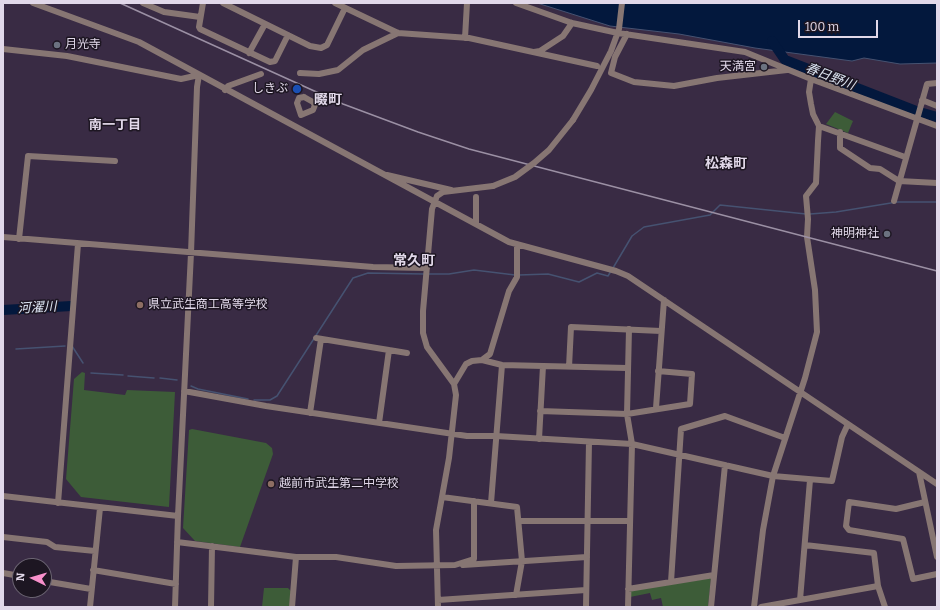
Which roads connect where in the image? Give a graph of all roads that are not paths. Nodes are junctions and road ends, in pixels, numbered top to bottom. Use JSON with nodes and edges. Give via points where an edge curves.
{"nodes":[{"id":1,"x":33,"y":3,"type":"edge"},
{"id":2,"x":143,"y":3,"type":"edge"},
{"id":3,"x":202,"y":3,"type":"edge"},
{"id":4,"x":224,"y":3,"type":"edge"},
{"id":5,"x":335,"y":3,"type":"edge"},
{"id":6,"x":467,"y":3,"type":"edge"},
{"id":7,"x":516,"y":3,"type":"edge"},
{"id":8,"x":622,"y":3,"type":"edge"},
{"id":9,"x":345,"y":8,"type":"junction"},
{"id":10,"x":200,"y":18,"type":"junction"},
{"id":11,"x":572,"y":23,"type":"junction"},
{"id":12,"x":264,"y":24,"type":"junction"},
{"id":13,"x":618,"y":31,"type":"junction"},
{"id":14,"x":398,"y":33,"type":"junction"},
{"id":15,"x":627,"y":34,"type":"junction"},
{"id":16,"x":288,"y":35,"type":"junction"},
{"id":17,"x":464,"y":38,"type":"junction"},
{"id":18,"x":3,"y":49,"type":"edge"},
{"id":19,"x":530,"y":52,"type":"junction"},
{"id":20,"x":249,"y":53,"type":"junction"},
{"id":21,"x":597,"y":66,"type":"dead end"},
{"id":22,"x":788,"y":70,"type":"junction"},
{"id":23,"x":300,"y":73,"type":"dead end"},
{"id":24,"x":260,"y":74,"type":"dead end"},
{"id":25,"x":199,"y":75,"type":"junction"},
{"id":26,"x":811,"y":79,"type":"junction"},
{"id":27,"x":937,"y":83,"type":"edge"},
{"id":28,"x":225,"y":90,"type":"junction"},
{"id":29,"x":922,"y":103,"type":"junction"},
{"id":30,"x":937,"y":106,"type":"edge"},
{"id":31,"x":301,"y":115,"type":"dead end"},
{"id":32,"x":917,"y":118,"type":"junction"},
{"id":33,"x":818,"y":126,"type":"junction"},
{"id":34,"x":937,"y":126,"type":"edge"},
{"id":35,"x":296,"y":127,"type":"junction"},
{"id":36,"x":840,"y":132,"type":"junction"},
{"id":37,"x":905,"y":157,"type":"junction"},
{"id":38,"x":115,"y":161,"type":"dead end"},
{"id":39,"x":383,"y":174,"type":"junction"},
{"id":40,"x":899,"y":181,"type":"junction"},
{"id":41,"x":937,"y":183,"type":"edge"},
{"id":42,"x":453,"y":190,"type":"junction"},
{"id":43,"x":476,"y":197,"type":"dead end"},
{"id":44,"x":434,"y":201,"type":"junction"},
{"id":45,"x":894,"y":201,"type":"dead end"},
{"id":46,"x":476,"y":224,"type":"junction"},
{"id":47,"x":3,"y":237,"type":"edge"},
{"id":48,"x":19,"y":238,"type":"junction"},
{"id":49,"x":78,"y":244,"type":"junction"},
{"id":50,"x":517,"y":245,"type":"junction"},
{"id":51,"x":191,"y":253,"type":"junction"},
{"id":52,"x":427,"y":269,"type":"junction"},
{"id":53,"x":664,"y":300,"type":"junction"},
{"id":54,"x":629,"y":329,"type":"junction"},
{"id":55,"x":661,"y":331,"type":"junction"},
{"id":56,"x":389,"y":350,"type":"junction"},
{"id":57,"x":407,"y":352,"type":"dead end"},
{"id":58,"x":482,"y":360,"type":"junction"},
{"id":59,"x":502,"y":365,"type":"junction"},
{"id":60,"x":543,"y":366,"type":"junction"},
{"id":61,"x":569,"y":366,"type":"junction"},
{"id":62,"x":627,"y":368,"type":"junction"},
{"id":63,"x":658,"y":371,"type":"junction"},
{"id":64,"x":454,"y":384,"type":"junction"},
{"id":65,"x":184,"y":391,"type":"junction"},
{"id":66,"x":800,"y":392,"type":"junction"},
{"id":67,"x":656,"y":408,"type":"junction"},
{"id":68,"x":540,"y":411,"type":"junction"},
{"id":69,"x":310,"y":413,"type":"junction"},
{"id":70,"x":627,"y":414,"type":"junction"},
{"id":71,"x":379,"y":423,"type":"junction"},
{"id":72,"x":848,"y":424,"type":"junction"},
{"id":73,"x":451,"y":434,"type":"junction"},
{"id":74,"x":496,"y":436,"type":"junction"},
{"id":75,"x":785,"y":438,"type":"junction"},
{"id":76,"x":539,"y":439,"type":"junction"},
{"id":77,"x":589,"y":442,"type":"junction"},
{"id":78,"x":632,"y":444,"type":"junction"},
{"id":79,"x":679,"y":455,"type":"junction"},
{"id":80,"x":725,"y":465,"type":"junction"},
{"id":81,"x":919,"y":472,"type":"junction"},
{"id":82,"x":773,"y":476,"type":"junction"},
{"id":83,"x":810,"y":480,"type":"junction"},
{"id":84,"x":937,"y":484,"type":"edge"},
{"id":85,"x":3,"y":496,"type":"edge"},
{"id":86,"x":442,"y":497,"type":"junction"},
{"id":87,"x":474,"y":501,"type":"junction"},
{"id":88,"x":925,"y":502,"type":"junction"},
{"id":89,"x":58,"y":503,"type":"junction"},
{"id":90,"x":491,"y":503,"type":"junction"},
{"id":91,"x":100,"y":508,"type":"junction"},
{"id":92,"x":178,"y":516,"type":"junction"},
{"id":93,"x":518,"y":521,"type":"junction"},
{"id":94,"x":630,"y":521,"type":"junction"},
{"id":95,"x":588,"y":522,"type":"junction"},
{"id":96,"x":3,"y":537,"type":"edge"},
{"id":97,"x":177,"y":542,"type":"junction"},
{"id":98,"x":805,"y":545,"type":"junction"},
{"id":99,"x":212,"y":546,"type":"junction"},
{"id":100,"x":95,"y":551,"type":"junction"},
{"id":101,"x":296,"y":557,"type":"junction"},
{"id":102,"x":587,"y":557,"type":"junction"},
{"id":103,"x":937,"y":557,"type":"edge"},
{"id":104,"x":522,"y":561,"type":"junction"},
{"id":105,"x":455,"y":565,"type":"junction"},
{"id":106,"x":437,"y":566,"type":"junction"},
{"id":107,"x":93,"y":570,"type":"junction"},
{"id":108,"x":937,"y":574,"type":"edge"},
{"id":109,"x":714,"y":575,"type":"junction"},
{"id":110,"x":52,"y":582,"type":"edge"},
{"id":111,"x":671,"y":582,"type":"junction"},
{"id":112,"x":176,"y":584,"type":"junction"},
{"id":113,"x":878,"y":586,"type":"junction"},
{"id":114,"x":91,"y":589,"type":"junction"},
{"id":115,"x":628,"y":589,"type":"junction"},
{"id":116,"x":586,"y":590,"type":"junction"},
{"id":117,"x":516,"y":595,"type":"junction"},
{"id":118,"x":438,"y":600,"type":"junction"},
{"id":119,"x":800,"y":600,"type":"junction"},
{"id":120,"x":90,"y":607,"type":"edge"},
{"id":121,"x":175,"y":607,"type":"edge"},
{"id":122,"x":211,"y":607,"type":"edge"},
{"id":123,"x":292,"y":607,"type":"edge"},
{"id":124,"x":438,"y":607,"type":"edge"},
{"id":125,"x":586,"y":607,"type":"edge"},
{"id":126,"x":628,"y":607,"type":"edge"},
{"id":127,"x":711,"y":607,"type":"edge"},
{"id":128,"x":754,"y":607,"type":"edge"},
{"id":129,"x":761,"y":607,"type":"edge"},
{"id":130,"x":885,"y":607,"type":"edge"}],
"edges":[{"from":1,"to":25,"type":"street","via":[[139,42]]},
{"from":2,"to":10,"type":"street","via":[[164,12]]},
{"from":3,"to":10,"type":"street"},
{"from":4,"to":12,"type":"street"},
{"from":5,"to":9,"type":"street"},
{"from":6,"to":17,"type":"street"},
{"from":7,"to":11,"type":"street"},
{"from":8,"to":13,"type":"street"},
{"from":9,"to":14,"type":"street"},
{"from":9,"to":16,"type":"street","via":[[324,48],[310,46]]},
{"from":10,"to":20,"type":"street","via":[[200,29]]},
{"from":11,"to":13,"type":"street"},
{"from":11,"to":19,"type":"street","via":[[568,31],[548,46],[540,51]]},
{"from":12,"to":16,"type":"street"},
{"from":12,"to":20,"type":"street"},
{"from":13,"to":15,"type":"street"},
{"from":13,"to":42,"type":"street","bridge":true,"via":[[605,65],[573,120],[550,150],[515,177],[493,186]]},
{"from":14,"to":17,"type":"street"},
{"from":14,"to":23,"type":"street","via":[[363,50],[338,70],[319,74]]},
{"from":15,"to":22,"type":"street","via":[[745,52]]},
{"from":15,"to":22,"type":"street","via":[[610,73],[634,82],[674,86]]},
{"from":16,"to":20,"type":"street","via":[[276,61],[270,62]]},
{"from":17,"to":19,"type":"street"},
{"from":18,"to":25,"type":"street","via":[[68,56],[181,79]]},
{"from":19,"to":21,"type":"street"},
{"from":22,"to":26,"type":"street"},
{"from":24,"to":28,"type":"street","via":[[228,86]]},
{"from":25,"to":28,"type":"street"},
{"from":25,"to":51,"type":"street"},
{"from":26,"to":32,"type":"street"},
{"from":26,"to":33,"type":"street","via":[[810,104]]},
{"from":27,"to":29,"type":"street","via":[[927,84]]},
{"from":28,"to":35,"type":"street"},
{"from":29,"to":30,"type":"street"},
{"from":29,"to":32,"type":"street"},
{"from":31,"to":35,"type":"street"},
{"from":32,"to":34,"type":"street"},
{"from":32,"to":37,"type":"street"},
{"from":33,"to":36,"type":"street"},
{"from":33,"to":66,"type":"street","via":[[816,183],[806,196],[806,237],[815,290],[817,332]]},
{"from":35,"to":39,"type":"street"},
{"from":36,"to":37,"type":"street"},
{"from":36,"to":40,"type":"street","via":[[840,148],[870,168],[880,170]]},
{"from":37,"to":40,"type":"street"},
{"from":38,"to":48,"type":"street","via":[[28,156]]},
{"from":39,"to":42,"type":"street"},
{"from":39,"to":44,"type":"street"},
{"from":40,"to":41,"type":"street"},
{"from":40,"to":45,"type":"street"},
{"from":42,"to":44,"type":"street","via":[[440,194]]},
{"from":43,"to":46,"type":"street"},
{"from":44,"to":46,"type":"street"},
{"from":44,"to":52,"type":"street"},
{"from":46,"to":50,"type":"street"},
{"from":47,"to":48,"type":"street"},
{"from":48,"to":49,"type":"street"},
{"from":49,"to":51,"type":"street"},
{"from":49,"to":89,"type":"street"},
{"from":50,"to":53,"type":"street","via":[[615,271],[628,276]]},
{"from":50,"to":58,"type":"street","via":[[517,277],[509,291],[490,354]]},
{"from":51,"to":52,"type":"street"},
{"from":51,"to":65,"type":"street"},
{"from":52,"to":64,"type":"street","via":[[423,333],[427,347]]},
{"from":53,"to":55,"type":"street"},
{"from":53,"to":66,"type":"street"},
{"from":54,"to":55,"type":"street"},
{"from":54,"to":61,"type":"street","via":[[571,327]]},
{"from":54,"to":62,"type":"street"},
{"from":55,"to":63,"type":"street"},
{"from":56,"to":57,"type":"street"},
{"from":56,"to":69,"type":"street","via":[[319,338]]},
{"from":56,"to":71,"type":"street"},
{"from":58,"to":59,"type":"street"},
{"from":58,"to":64,"type":"street","via":[[466,364]]},
{"from":59,"to":60,"type":"street"},
{"from":59,"to":74,"type":"street"},
{"from":60,"to":61,"type":"street"},
{"from":60,"to":68,"type":"street"},
{"from":61,"to":62,"type":"street"},
{"from":62,"to":70,"type":"street"},
{"from":63,"to":67,"type":"street"},
{"from":63,"to":67,"type":"street","via":[[692,374],[690,404]]},
{"from":64,"to":73,"type":"street","via":[[456,395]]},
{"from":65,"to":69,"type":"street"},
{"from":65,"to":92,"type":"street"},
{"from":66,"to":72,"type":"street"},
{"from":66,"to":75,"type":"street"},
{"from":67,"to":70,"type":"street"},
{"from":68,"to":70,"type":"street"},
{"from":68,"to":76,"type":"street"},
{"from":69,"to":71,"type":"street"},
{"from":70,"to":78,"type":"street"},
{"from":71,"to":73,"type":"street"},
{"from":72,"to":81,"type":"street"},
{"from":72,"to":83,"type":"street","via":[[842,437],[832,481]]},
{"from":73,"to":74,"type":"street"},
{"from":73,"to":86,"type":"street"},
{"from":74,"to":76,"type":"street"},
{"from":74,"to":90,"type":"street"},
{"from":75,"to":79,"type":"street","via":[[725,416],[681,429]]},
{"from":75,"to":82,"type":"street"},
{"from":76,"to":77,"type":"street"},
{"from":77,"to":78,"type":"street"},
{"from":77,"to":95,"type":"street"},
{"from":78,"to":79,"type":"street"},
{"from":78,"to":94,"type":"street"},
{"from":79,"to":80,"type":"street"},
{"from":79,"to":111,"type":"street"},
{"from":80,"to":82,"type":"street"},
{"from":80,"to":109,"type":"street"},
{"from":81,"to":84,"type":"street"},
{"from":81,"to":88,"type":"street"},
{"from":82,"to":83,"type":"street"},
{"from":82,"to":128,"type":"street","via":[[763,530]]},
{"from":83,"to":98,"type":"street"},
{"from":85,"to":89,"type":"street"},
{"from":86,"to":87,"type":"street"},
{"from":86,"to":106,"type":"street","via":[[436,530]]},
{"from":87,"to":90,"type":"street"},
{"from":87,"to":105,"type":"street","via":[[474,559]]},
{"from":88,"to":103,"type":"street"},
{"from":88,"to":108,"type":"street","via":[[896,509],[849,502],[846,526],[849,530],[903,539],[912,579]]},
{"from":89,"to":91,"type":"street"},
{"from":90,"to":93,"type":"street","via":[[517,507]]},
{"from":91,"to":92,"type":"street"},
{"from":91,"to":100,"type":"street"},
{"from":92,"to":97,"type":"street"},
{"from":93,"to":95,"type":"street"},
{"from":93,"to":104,"type":"street"},
{"from":94,"to":95,"type":"street"},
{"from":94,"to":115,"type":"street"},
{"from":95,"to":102,"type":"street"},
{"from":96,"to":100,"type":"street","via":[[47,542],[55,547]]},
{"from":97,"to":99,"type":"street"},
{"from":97,"to":112,"type":"street"},
{"from":98,"to":113,"type":"street","via":[[874,553]]},
{"from":98,"to":119,"type":"street"},
{"from":99,"to":101,"type":"street"},
{"from":99,"to":122,"type":"street"},
{"from":100,"to":107,"type":"street"},
{"from":101,"to":106,"type":"street","via":[[336,557],[396,566]]},
{"from":101,"to":123,"type":"street"},
{"from":102,"to":104,"type":"street"},
{"from":102,"to":116,"type":"street"},
{"from":104,"to":105,"type":"street"},
{"from":104,"to":117,"type":"street"},
{"from":105,"to":106,"type":"street"},
{"from":106,"to":118,"type":"street"},
{"from":107,"to":112,"type":"street"},
{"from":107,"to":114,"type":"street"},
{"from":109,"to":111,"type":"street"},
{"from":109,"to":127,"type":"street"},
{"from":110,"to":114,"type":"street"},
{"from":111,"to":115,"type":"street"},
{"from":112,"to":121,"type":"street"},
{"from":113,"to":119,"type":"street"},
{"from":113,"to":130,"type":"street"},
{"from":114,"to":120,"type":"street"},
{"from":115,"to":126,"type":"street"},
{"from":116,"to":117,"type":"street"},
{"from":116,"to":125,"type":"street"},
{"from":117,"to":118,"type":"street"},
{"from":118,"to":124,"type":"street"},
{"from":119,"to":129,"type":"street"}]}
